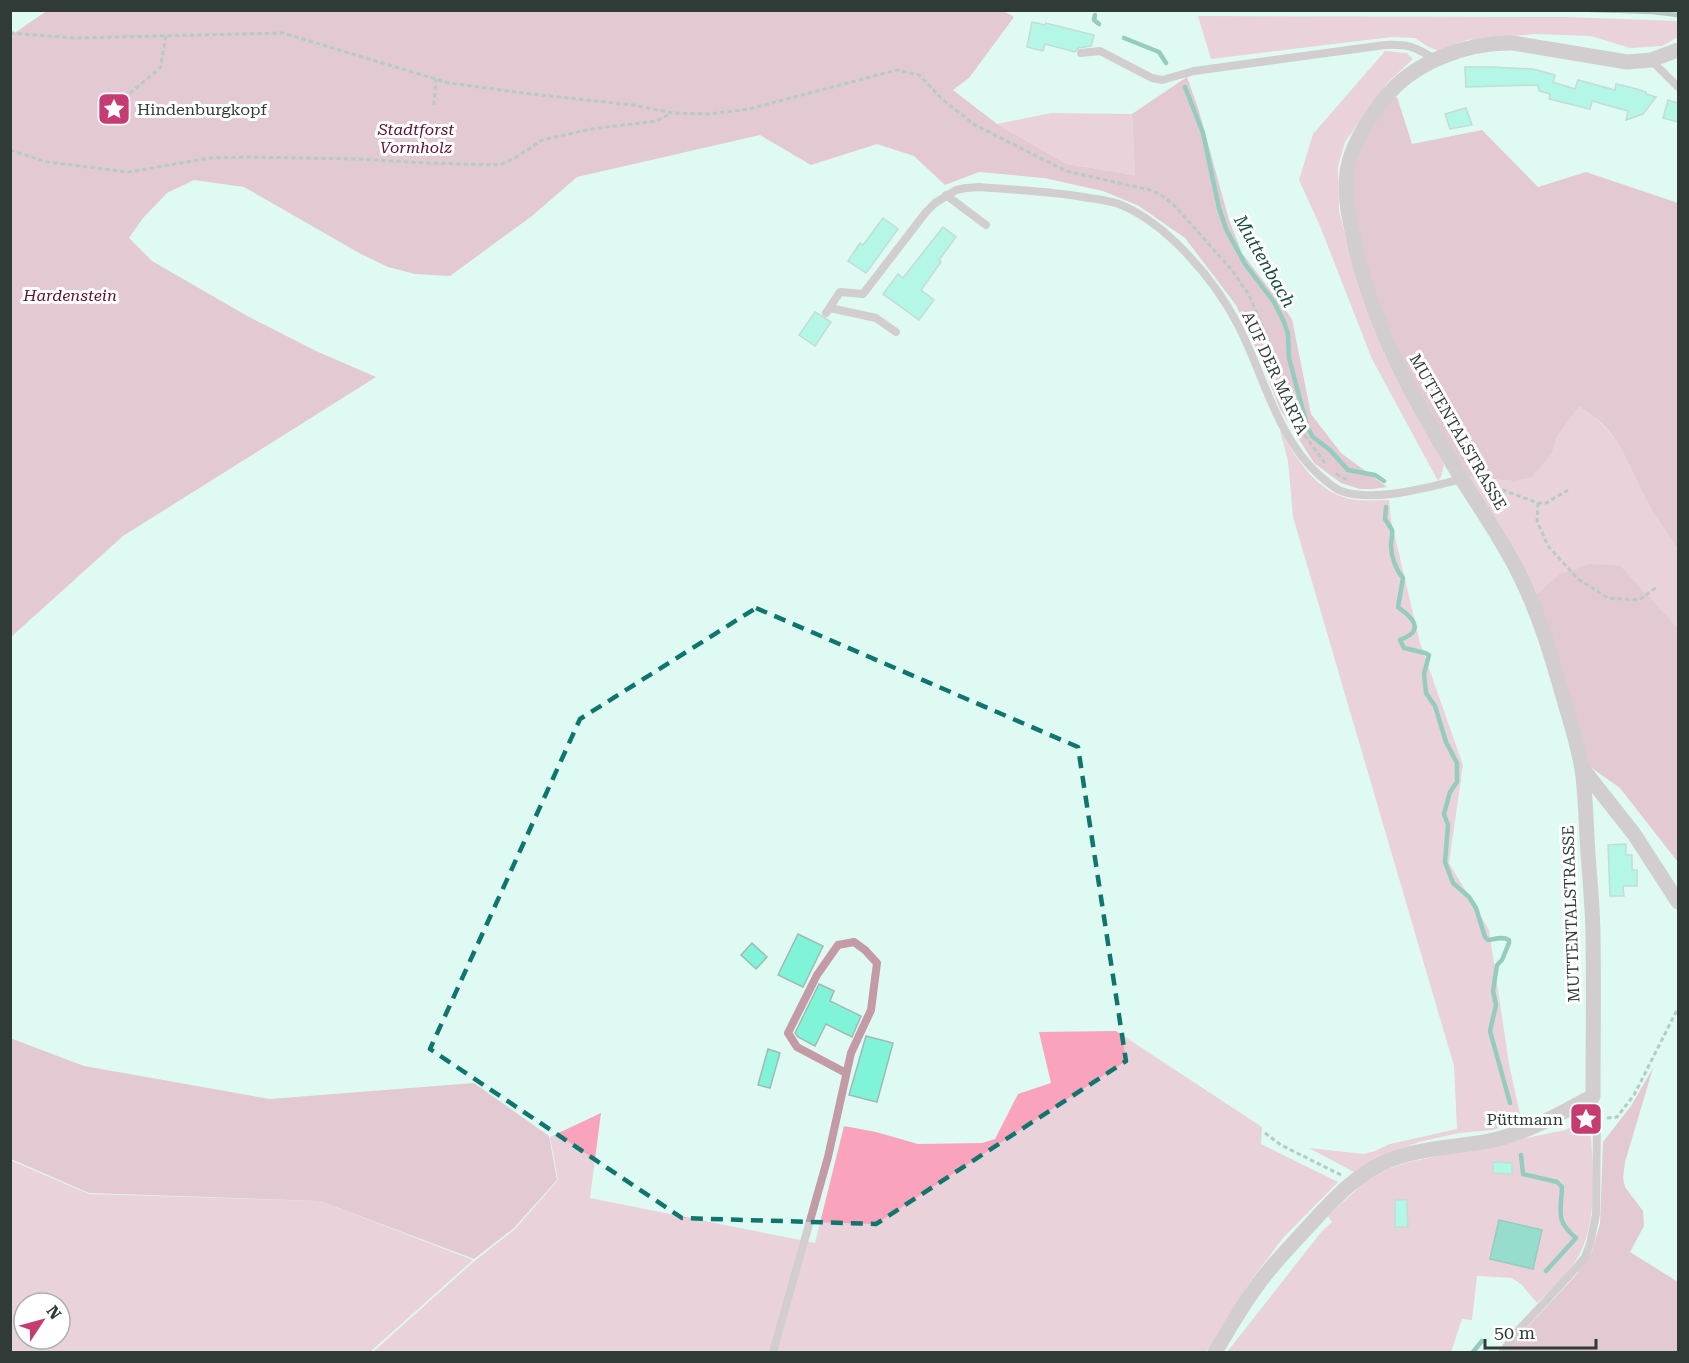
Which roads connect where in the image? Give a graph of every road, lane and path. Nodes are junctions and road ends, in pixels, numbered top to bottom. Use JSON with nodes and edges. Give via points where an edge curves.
{"nodes":[{"id":1,"x":10,"y":33,"type":"edge"},
{"id":2,"x":166,"y":36,"type":"junction"},
{"id":3,"x":1678,"y":50,"type":"edge"},
{"id":4,"x":1081,"y":53,"type":"dead end"},
{"id":5,"x":1435,"y":60,"type":"junction"},
{"id":6,"x":1651,"y":60,"type":"junction"},
{"id":7,"x":436,"y":79,"type":"junction"},
{"id":8,"x":449,"y":83,"type":"dead end"},
{"id":9,"x":1678,"y":87,"type":"edge"},
{"id":10,"x":124,"y":98,"type":"dead end"},
{"id":11,"x":434,"y":105,"type":"dead end"},
{"id":12,"x":672,"y":113,"type":"dead end"},
{"id":13,"x":10,"y":150,"type":"edge"},
{"id":14,"x":946,"y":195,"type":"junction"},
{"id":15,"x":986,"y":225,"type":"dead end"},
{"id":16,"x":896,"y":332,"type":"dead end"},
{"id":17,"x":1463,"y":481,"type":"junction"},
{"id":18,"x":1568,"y":490,"type":"dead end"},
{"id":19,"x":1538,"y":503,"type":"junction"},
{"id":20,"x":1657,"y":587,"type":"dead end"},
{"id":21,"x":1582,"y":768,"type":"junction"},
{"id":22,"x":1678,"y":902,"type":"edge"},
{"id":23,"x":1678,"y":1008,"type":"edge"},
{"id":24,"x":846,"y":1073,"type":"junction"},
{"id":25,"x":1593,"y":1096,"type":"junction"},
{"id":26,"x":1596,"y":1119,"type":"junction"},
{"id":27,"x":1265,"y":1133,"type":"dead end"},
{"id":28,"x":1353,"y":1182,"type":"junction"},
{"id":29,"x":772,"y":1353,"type":"edge"},
{"id":30,"x":1215,"y":1353,"type":"edge"},
{"id":31,"x":1503,"y":1353,"type":"edge"}],
"edges":[{"from":1,"to":2,"type":"path","via":[[75,38]]},
{"from":2,"to":7,"type":"path","via":[[283,33]]},
{"from":2,"to":10,"type":"path","via":[[160,68]]},
{"from":3,"to":6,"type":"street","name":"MUTTENTALSTRASSE"},
{"from":4,"to":5,"type":"lane","via":[[1100,51],[1162,80],[1194,71],[1385,45],[1414,46]]},
{"from":5,"to":6,"type":"street","name":"MUTTENTALSTRASSE","via":[[1498,42],[1627,62]]},
{"from":5,"to":17,"type":"street","name":"MUTTENTALSTRASSE","via":[[1388,94],[1366,125],[1349,160],[1347,204],[1360,267],[1379,324],[1408,385]]},
{"from":6,"to":9,"type":"lane"},
{"from":7,"to":8,"type":"path"},
{"from":7,"to":11,"type":"path"},
{"from":12,"to":13,"type":"path","via":[[656,121],[542,140],[500,165],[247,157],[210,158],[129,172],[47,162]]},
{"from":14,"to":15,"type":"lane"},
{"from":14,"to":16,"type":"lane","name":"AUF DER MARTA","via":[[926,212],[863,294],[840,292],[828,310],[876,318]]},
{"from":14,"to":17,"type":"lane","name":"AUF DER MARTA","via":[[979,187],[1062,193],[1118,204],[1129,210],[1171,238],[1211,283],[1239,327],[1285,429],[1311,468],[1323,478],[1340,490],[1363,495]]},
{"from":17,"to":19,"type":"path","via":[[1479,481]]},
{"from":17,"to":21,"type":"street","name":"MUTTENTALSTRASSE","via":[[1505,548],[1530,599]]},
{"from":18,"to":19,"type":"path","via":[[1546,503]]},
{"from":19,"to":20,"type":"path","via":[[1537,521],[1548,546],[1578,579],[1608,598],[1639,600]]},
{"from":21,"to":22,"type":"street","via":[[1634,834]]},
{"from":21,"to":25,"type":"street","name":"MUTTENTALSTRASSE","via":[[1593,937]]},
{"from":23,"to":26,"type":"path","via":[[1634,1095],[1617,1117]]},
{"from":24,"to":24,"type":"lane","via":[[797,1047],[788,1033],[838,945],[854,942],[877,963],[871,1010]]},
{"from":24,"to":29,"type":"lane","via":[[828,1157]]},
{"from":25,"to":26,"type":"lane"},
{"from":25,"to":28,"type":"street","via":[[1524,1131],[1391,1160]]},
{"from":26,"to":31,"type":"lane","via":[[1596,1214],[1585,1257],[1515,1334]]},
{"from":27,"to":28,"type":"path"},
{"from":28,"to":30,"type":"street","via":[[1269,1270]]}]}
